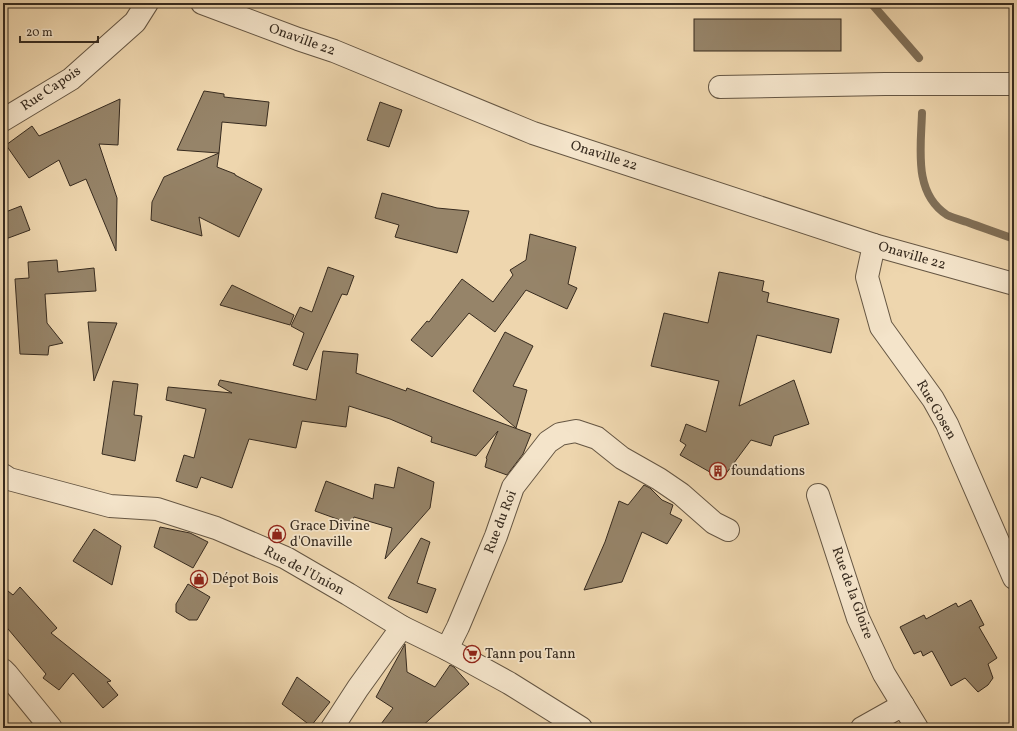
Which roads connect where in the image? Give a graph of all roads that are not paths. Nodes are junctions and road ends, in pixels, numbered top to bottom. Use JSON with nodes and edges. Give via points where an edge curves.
{"nodes":[{"id":1,"x":147,"y":3,"type":"edge"},
{"id":2,"x":202,"y":3,"type":"edge"},
{"id":3,"x":1014,"y":84,"type":"edge"},
{"id":4,"x":720,"y":87,"type":"dead end"},
{"id":5,"x":3,"y":120,"type":"edge"},
{"id":6,"x":874,"y":245,"type":"junction"},
{"id":7,"x":1014,"y":284,"type":"edge"},
{"id":8,"x":5,"y":481,"type":"edge"},
{"id":9,"x":818,"y":495,"type":"dead end"},
{"id":10,"x":728,"y":530,"type":"dead end"},
{"id":11,"x":1014,"y":578,"type":"edge"},
{"id":12,"x":402,"y":627,"type":"junction"},
{"id":13,"x":447,"y":649,"type":"junction"},
{"id":14,"x":3,"y":670,"type":"edge"},
{"id":15,"x":903,"y":705,"type":"junction"},
{"id":16,"x":570,"y":725,"type":"edge"},
{"id":17,"x":51,"y":728,"type":"edge"},
{"id":18,"x":332,"y":728,"type":"edge"},
{"id":19,"x":862,"y":728,"type":"edge"},
{"id":20,"x":917,"y":728,"type":"edge"}],
"edges":[{"from":1,"to":5,"type":"street","name":"Rue Capois","via":[[134,22],[71,79]]},
{"from":2,"to":6,"type":"street","name":"Onaville 22","via":[[334,51],[534,133]]},
{"from":3,"to":4,"type":"street"},
{"from":6,"to":7,"type":"street","name":"Onaville 22"},
{"from":6,"to":11,"type":"street","name":"Rue Gosen","via":[[866,278],[881,327],[933,399],[947,424]]},
{"from":8,"to":12,"type":"street","name":"Rue de l'Union","via":[[110,506],[157,509],[216,528],[286,558]]},
{"from":9,"to":15,"type":"street","name":"Rue de la Gloire","via":[[858,618],[884,674]]},
{"from":10,"to":13,"type":"street","name":"Rue du Roi","via":[[714,523],[681,494],[622,458],[596,438],[576,431],[560,434],[548,442],[513,487],[496,536]]},
{"from":12,"to":13,"type":"street","name":"Rue de l'Union"},
{"from":12,"to":18,"type":"street"},
{"from":13,"to":16,"type":"street","name":"Rue de l'Union","via":[[508,683]]},
{"from":14,"to":17,"type":"street"},
{"from":15,"to":19,"type":"street"},
{"from":15,"to":20,"type":"street","name":"Rue de la Gloire"}]}
